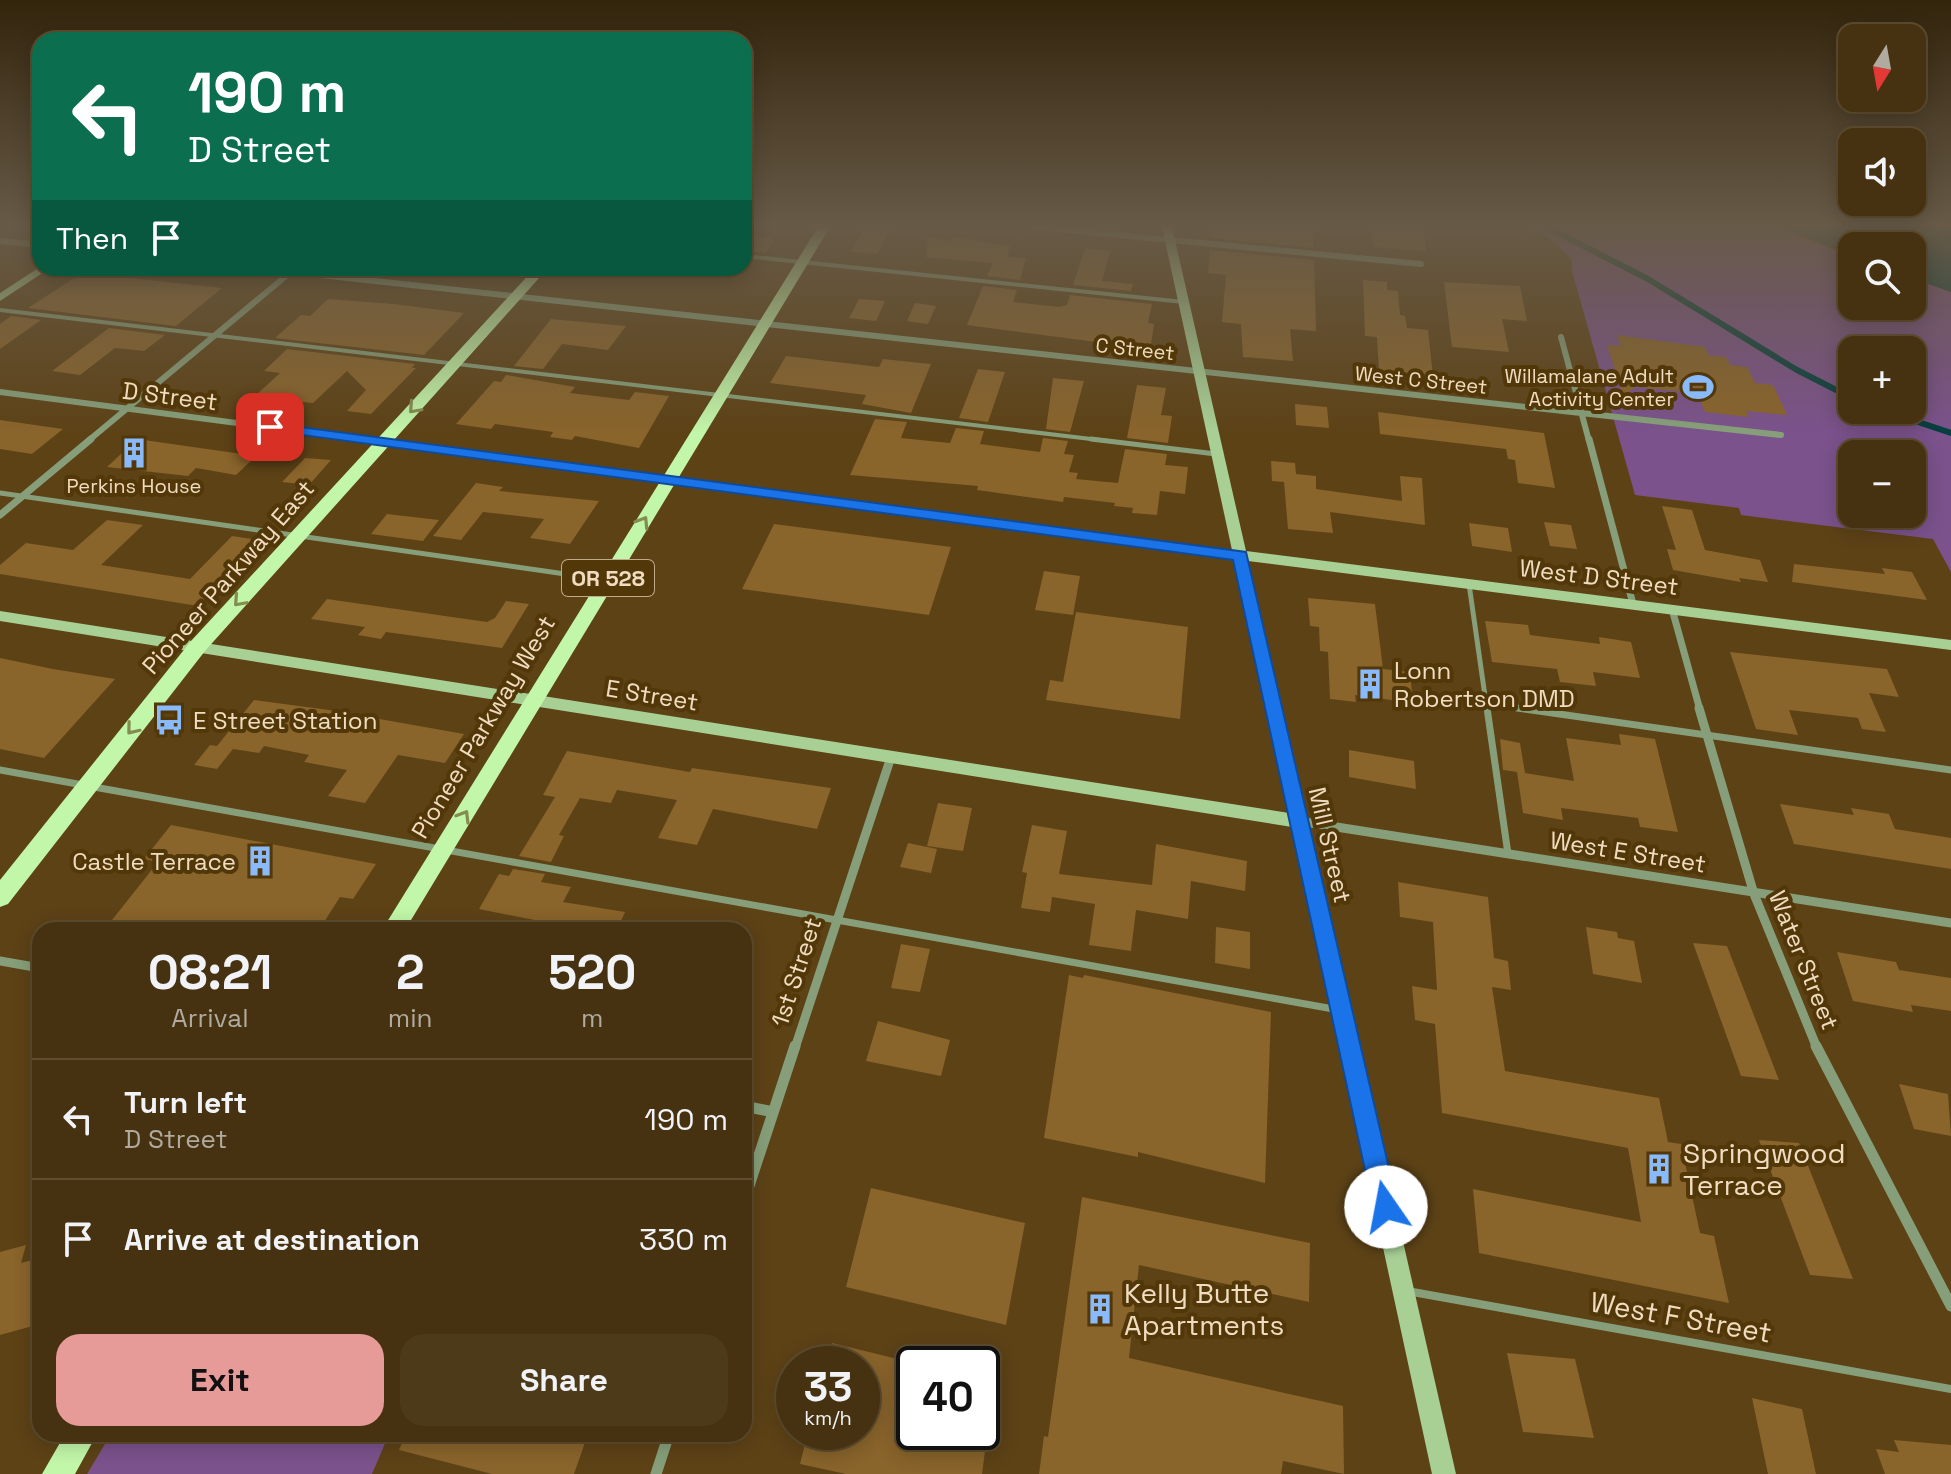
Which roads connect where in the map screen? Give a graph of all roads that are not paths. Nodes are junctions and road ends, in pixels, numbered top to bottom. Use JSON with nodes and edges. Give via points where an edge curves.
{"nodes":[{"id":1,"x":263,"y":296,"type":"edge"},
{"id":2,"x":505,"y":296,"type":"edge"},
{"id":3,"x":781,"y":296,"type":"edge"},
{"id":4,"x":1126,"y":296,"type":"edge"},
{"id":5,"x":1183,"y":296,"type":"edge"},
{"id":6,"x":515,"y":297,"type":"junction"},
{"id":7,"x":1184,"y":302,"type":"junction"},
{"id":8,"x":0,"y":310,"type":"edge"},
{"id":9,"x":763,"y":325,"type":"junction"},
{"id":10,"x":215,"y":336,"type":"junction"},
{"id":11,"x":1561,"y":337,"type":"dead end"},
{"id":12,"x":454,"y":365,"type":"junction"},
{"id":13,"x":1200,"y":372,"type":"junction"},
{"id":14,"x":0,"y":392,"type":"edge"},
{"id":15,"x":721,"y":395,"type":"junction"},
{"id":16,"x":127,"y":409,"type":"junction"},
{"id":17,"x":1583,"y":413,"type":"junction"},
{"id":18,"x":1781,"y":435,"type":"dead end"},
{"id":19,"x":384,"y":441,"type":"junction"},
{"id":20,"x":1217,"y":454,"type":"junction"},
{"id":21,"x":669,"y":479,"type":"junction"},
{"id":22,"x":0,"y":493,"type":"edge"},
{"id":23,"x":23,"y":496,"type":"junction"},
{"id":24,"x":0,"y":515,"type":"edge"},
{"id":25,"x":298,"y":536,"type":"junction"},
{"id":26,"x":1240,"y":555,"type":"junction"},
{"id":27,"x":607,"y":580,"type":"junction"},
{"id":28,"x":1469,"y":583,"type":"junction"},
{"id":29,"x":1633,"y":604,"type":"junction"},
{"id":30,"x":1672,"y":609,"type":"junction"},
{"id":31,"x":0,"y":616,"type":"edge"},
{"id":32,"x":1951,"y":645,"type":"edge"},
{"id":33,"x":198,"y":646,"type":"junction"},
{"id":34,"x":535,"y":700,"type":"junction"},
{"id":35,"x":1483,"y":703,"type":"junction"},
{"id":36,"x":1708,"y":735,"type":"junction"},
{"id":37,"x":891,"y":757,"type":"junction"},
{"id":38,"x":0,"y":770,"type":"edge"},
{"id":39,"x":1951,"y":770,"type":"edge"},
{"id":40,"x":86,"y":785,"type":"junction"},
{"id":41,"x":1298,"y":821,"type":"junction"},
{"id":42,"x":445,"y":848,"type":"junction"},
{"id":43,"x":1508,"y":854,"type":"junction"},
{"id":44,"x":1755,"y":893,"type":"junction"},
{"id":45,"x":0,"y":897,"type":"edge"},
{"id":46,"x":837,"y":918,"type":"junction"},
{"id":47,"x":398,"y":922,"type":"edge"},
{"id":48,"x":1951,"y":923,"type":"edge"},
{"id":49,"x":0,"y":961,"type":"edge"},
{"id":50,"x":32,"y":967,"type":"edge"},
{"id":51,"x":1342,"y":1011,"type":"junction"},
{"id":52,"x":752,"y":1108,"type":"edge"},
{"id":53,"x":773,"y":1112,"type":"junction"},
{"id":54,"x":752,"y":1176,"type":"edge"},
{"id":55,"x":1404,"y":1290,"type":"junction"},
{"id":56,"x":1951,"y":1306,"type":"edge"},
{"id":57,"x":1951,"y":1389,"type":"edge"},
{"id":58,"x":77,"y":1442,"type":"edge"},
{"id":59,"x":666,"y":1442,"type":"edge"},
{"id":60,"x":58,"y":1474,"type":"edge"},
{"id":61,"x":656,"y":1474,"type":"edge"},
{"id":62,"x":1444,"y":1474,"type":"edge"}],
"edges":[{"from":1,"to":10,"type":"street"},
{"from":2,"to":6,"type":"street","name":"C Street"},
{"from":3,"to":9,"type":"main road","name":"Pioneer Parkway West","number":"OR 528"},
{"from":4,"to":7,"type":"lane"},
{"from":5,"to":7,"type":"street","name":"Mill Street"},
{"from":6,"to":9,"type":"street","name":"C Street"},
{"from":6,"to":12,"type":"main road","name":"Pioneer Parkway East"},
{"from":7,"to":13,"type":"street","name":"Mill Street"},
{"from":8,"to":10,"type":"lane"},
{"from":9,"to":13,"type":"street","name":"C Street"},
{"from":9,"to":15,"type":"main road","name":"Pioneer Parkway West","number":"OR 528"},
{"from":10,"to":12,"type":"lane"},
{"from":10,"to":16,"type":"street"},
{"from":11,"to":17,"type":"street"},
{"from":12,"to":15,"type":"lane"},
{"from":12,"to":19,"type":"main road","name":"Pioneer Parkway East","one_way":true},
{"from":13,"to":17,"type":"street","name":"West C Street"},
{"from":13,"to":20,"type":"street","name":"Mill Street"},
{"from":14,"to":16,"type":"street","name":"D Street"},
{"from":15,"to":20,"type":"lane"},
{"from":15,"to":21,"type":"main road","name":"Pioneer Parkway West","number":"OR 528"},
{"from":16,"to":19,"type":"street","name":"D Street"},
{"from":16,"to":23,"type":"street"},
{"from":17,"to":18,"type":"street","name":"West C Street"},
{"from":17,"to":29,"type":"street"},
{"from":19,"to":21,"type":"street","name":"D Street"},
{"from":19,"to":25,"type":"main road","name":"Pioneer Parkway East"},
{"from":20,"to":26,"type":"street","name":"Mill Street"},
{"from":21,"to":26,"type":"street","name":"D Street"},
{"from":27,"to":21,"type":"main road","name":"Pioneer Parkway West","number":"OR 528","one_way":true},
{"from":22,"to":23,"type":"lane"},
{"from":23,"to":24,"type":"street"},
{"from":23,"to":25,"type":"lane"},
{"from":25,"to":27,"type":"lane"},
{"from":25,"to":33,"type":"main road","name":"Pioneer Parkway East","one_way":true},
{"from":26,"to":28,"type":"street","name":"West D Street"},
{"from":26,"to":41,"type":"street","name":"Mill Street"},
{"from":27,"to":34,"type":"main road","name":"Pioneer Parkway West","number":"OR 528"},
{"from":28,"to":29,"type":"street","name":"West D Street"},
{"from":28,"to":35,"type":"lane"},
{"from":29,"to":30,"type":"street","name":"West D Street"},
{"from":30,"to":32,"type":"street","name":"West D Street"},
{"from":30,"to":36,"type":"street","name":"Water Street"},
{"from":31,"to":33,"type":"street","name":"E Street"},
{"from":33,"to":34,"type":"street","name":"E Street"},
{"from":33,"to":40,"type":"main road","name":"Pioneer Parkway East","one_way":true},
{"from":34,"to":37,"type":"street","name":"E Street"},
{"from":42,"to":34,"type":"main road","name":"Pioneer Parkway West","number":"OR 528","one_way":true},
{"from":35,"to":36,"type":"lane"},
{"from":35,"to":43,"type":"lane"},
{"from":36,"to":39,"type":"lane"},
{"from":36,"to":44,"type":"street","name":"Water Street"},
{"from":37,"to":41,"type":"street","name":"E Street"},
{"from":37,"to":46,"type":"street","name":"1st Street"},
{"from":38,"to":40,"type":"lane"},
{"from":40,"to":42,"type":"lane"},
{"from":40,"to":45,"type":"main road","name":"Pioneer Parkway East"},
{"from":41,"to":43,"type":"street","name":"West E Street"},
{"from":41,"to":51,"type":"street","name":"Mill Street"},
{"from":42,"to":46,"type":"lane"},
{"from":42,"to":47,"type":"main road","name":"Pioneer Parkway West","number":"OR 528"},
{"from":43,"to":44,"type":"street","name":"West E Street"},
{"from":44,"to":48,"type":"street","name":"West E Street"},
{"from":44,"to":56,"type":"street","name":"Water Street","via":[[1789,984],[1848,1113]]},
{"from":46,"to":51,"type":"lane"},
{"from":46,"to":53,"type":"street","name":"1st Street"},
{"from":49,"to":50,"type":"street"},
{"from":51,"to":55,"type":"street","name":"Mill Street"},
{"from":52,"to":53,"type":"street"},
{"from":53,"to":54,"type":"street","name":"1st Street"},
{"from":55,"to":57,"type":"lane","name":"West F Street"},
{"from":55,"to":62,"type":"street","name":"Mill Street"},
{"from":58,"to":60,"type":"main road"},
{"from":59,"to":61,"type":"street"}]}
